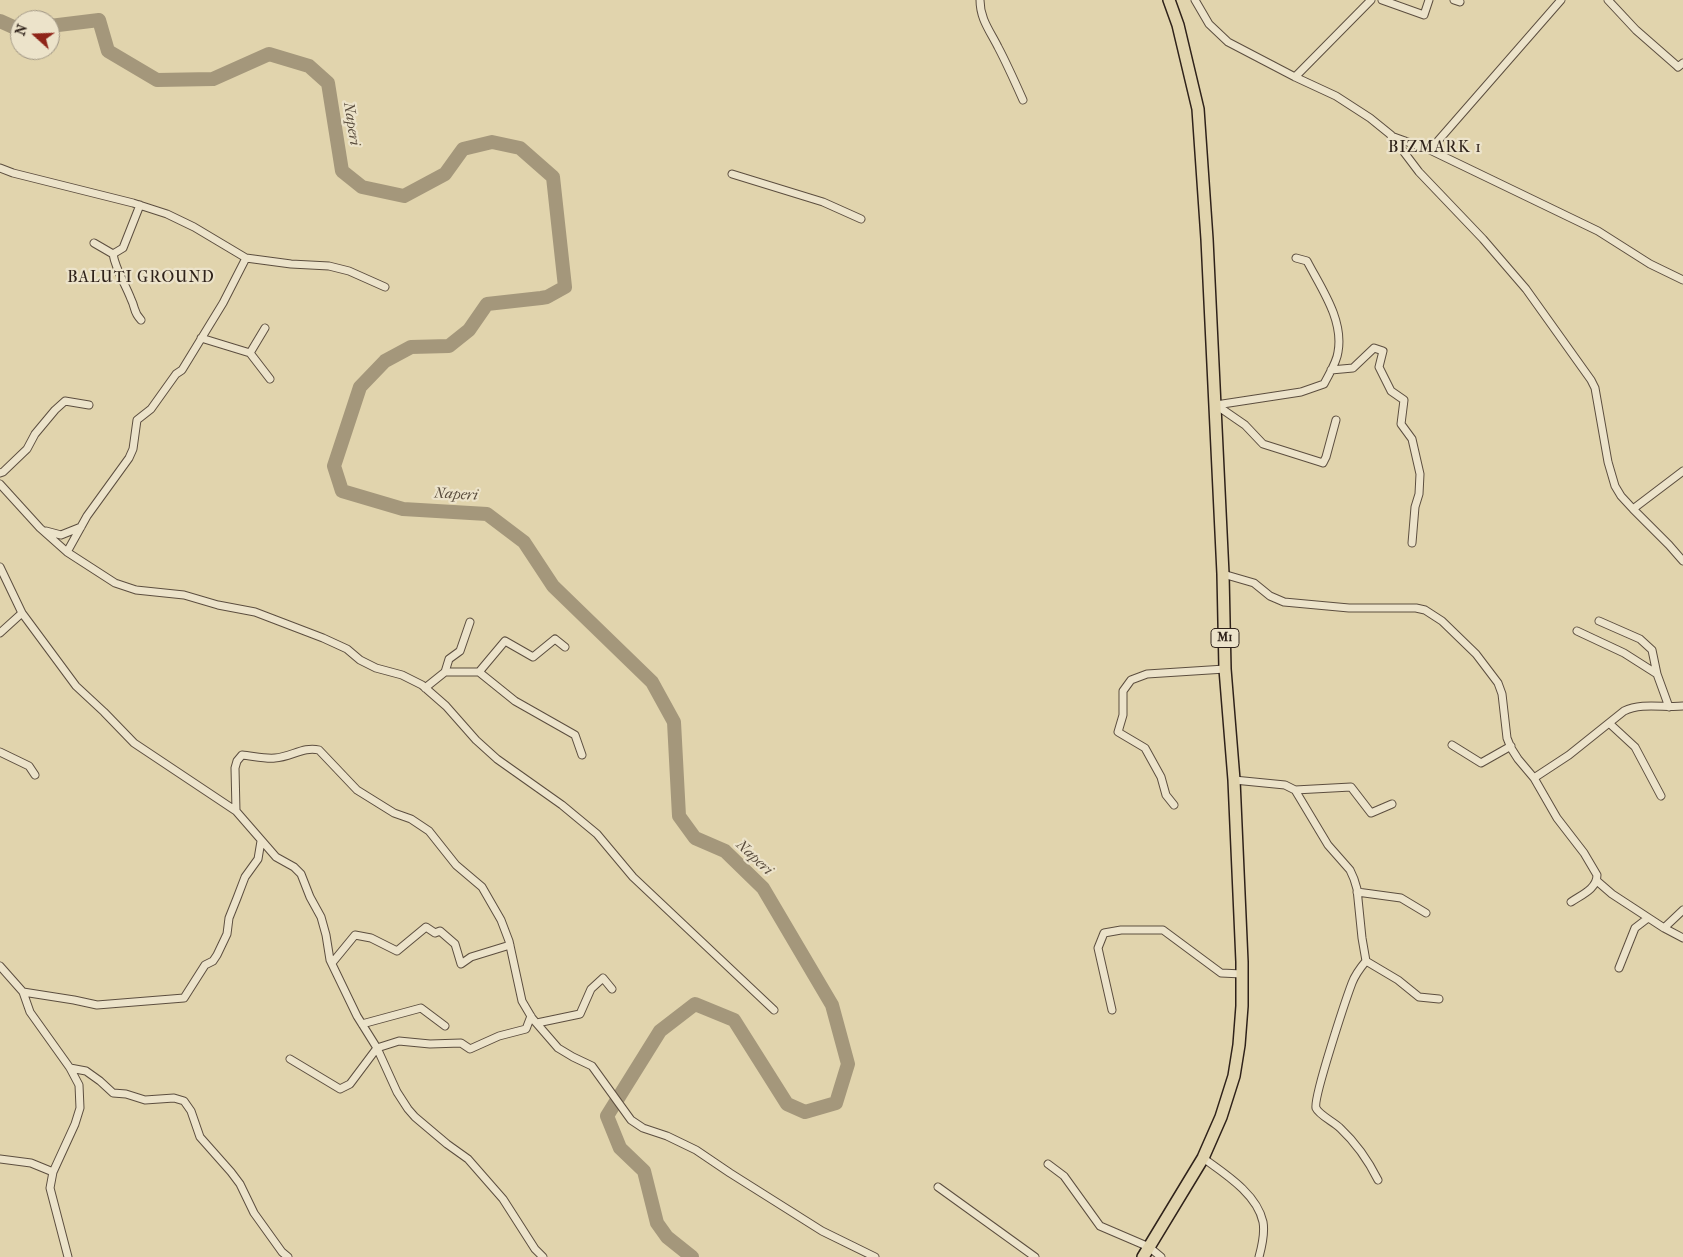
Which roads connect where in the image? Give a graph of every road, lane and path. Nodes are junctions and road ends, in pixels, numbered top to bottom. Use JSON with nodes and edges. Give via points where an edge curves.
{"nodes":[{"id":1,"x":980,"y":0,"type":"edge"},
{"id":2,"x":1169,"y":0,"type":"edge"},
{"id":3,"x":1195,"y":0,"type":"edge"},
{"id":4,"x":1371,"y":0,"type":"edge"},
{"id":5,"x":1382,"y":0,"type":"edge"},
{"id":6,"x":1429,"y":0,"type":"edge"},
{"id":7,"x":1561,"y":0,"type":"edge"},
{"id":8,"x":1608,"y":0,"type":"edge"},
{"id":9,"x":1683,"y":63,"type":"edge"},
{"id":10,"x":1295,"y":77,"type":"junction"},
{"id":11,"x":1023,"y":100,"type":"dead end"},
{"id":12,"x":1391,"y":136,"type":"junction"},
{"id":13,"x":1430,"y":150,"type":"junction"},
{"id":14,"x":0,"y":168,"type":"edge"},
{"id":15,"x":732,"y":174,"type":"dead end"},
{"id":16,"x":140,"y":205,"type":"junction"},
{"id":17,"x":861,"y":219,"type":"dead end"},
{"id":18,"x":94,"y":243,"type":"dead end"},
{"id":19,"x":113,"y":254,"type":"junction"},
{"id":20,"x":246,"y":258,"type":"junction"},
{"id":21,"x":1296,"y":258,"type":"dead end"},
{"id":22,"x":1683,"y":280,"type":"edge"},
{"id":23,"x":385,"y":287,"type":"dead end"},
{"id":24,"x":141,"y":320,"type":"dead end"},
{"id":25,"x":265,"y":328,"type":"dead end"},
{"id":26,"x":201,"y":338,"type":"junction"},
{"id":27,"x":250,"y":353,"type":"junction"},
{"id":28,"x":1331,"y":370,"type":"junction"},
{"id":29,"x":270,"y":379,"type":"dead end"},
{"id":30,"x":89,"y":405,"type":"dead end"},
{"id":31,"x":1216,"y":405,"type":"junction"},
{"id":32,"x":1336,"y":420,"type":"dead end"},
{"id":33,"x":1683,"y":470,"type":"edge"},
{"id":34,"x":0,"y":473,"type":"edge"},
{"id":35,"x":0,"y":484,"type":"edge"},
{"id":36,"x":1633,"y":509,"type":"junction"},
{"id":37,"x":81,"y":527,"type":"junction"},
{"id":38,"x":43,"y":530,"type":"junction"},
{"id":39,"x":1412,"y":543,"type":"dead end"},
{"id":40,"x":67,"y":552,"type":"junction"},
{"id":41,"x":1683,"y":561,"type":"edge"},
{"id":42,"x":1,"y":571,"type":"edge"},
{"id":43,"x":1224,"y":574,"type":"junction"},
{"id":44,"x":22,"y":613,"type":"junction"},
{"id":45,"x":1599,"y":621,"type":"dead end"},
{"id":46,"x":470,"y":622,"type":"dead end"},
{"id":47,"x":1577,"y":631,"type":"dead end"},
{"id":48,"x":0,"y":633,"type":"edge"},
{"id":49,"x":565,"y":647,"type":"dead end"},
{"id":50,"x":1225,"y":669,"type":"junction"},
{"id":51,"x":445,"y":672,"type":"junction"},
{"id":52,"x":479,"y":672,"type":"junction"},
{"id":53,"x":1657,"y":674,"type":"junction"},
{"id":54,"x":425,"y":688,"type":"junction"},
{"id":55,"x":1683,"y":706,"type":"edge"},
{"id":56,"x":1669,"y":707,"type":"junction"},
{"id":57,"x":1609,"y":723,"type":"junction"},
{"id":58,"x":1452,"y":746,"type":"dead end"},
{"id":59,"x":1511,"y":746,"type":"junction"},
{"id":60,"x":0,"y":752,"type":"edge"},
{"id":61,"x":582,"y":756,"type":"dead end"},
{"id":62,"x":35,"y":775,"type":"dead end"},
{"id":63,"x":1534,"y":778,"type":"junction"},
{"id":64,"x":1234,"y":780,"type":"junction"},
{"id":65,"x":1295,"y":790,"type":"junction"},
{"id":66,"x":1661,"y":796,"type":"dead end"},
{"id":67,"x":1392,"y":804,"type":"dead end"},
{"id":68,"x":1174,"y":805,"type":"dead end"},
{"id":69,"x":236,"y":811,"type":"junction"},
{"id":70,"x":261,"y":841,"type":"junction"},
{"id":71,"x":1597,"y":881,"type":"junction"},
{"id":72,"x":1357,"y":892,"type":"junction"},
{"id":73,"x":1571,"y":902,"type":"dead end"},
{"id":74,"x":1683,"y":910,"type":"edge"},
{"id":75,"x":1426,"y":913,"type":"dead end"},
{"id":76,"x":1648,"y":918,"type":"junction"},
{"id":77,"x":1664,"y":928,"type":"junction"},
{"id":78,"x":1683,"y":938,"type":"edge"},
{"id":79,"x":510,"y":945,"type":"junction"},
{"id":80,"x":1366,"y":961,"type":"junction"},
{"id":81,"x":332,"y":963,"type":"junction"},
{"id":82,"x":0,"y":966,"type":"edge"},
{"id":83,"x":1619,"y":968,"type":"dead end"},
{"id":84,"x":1242,"y":974,"type":"junction"},
{"id":85,"x":612,"y":989,"type":"dead end"},
{"id":86,"x":22,"y":992,"type":"junction"},
{"id":87,"x":1439,"y":999,"type":"dead end"},
{"id":88,"x":774,"y":1010,"type":"dead end"},
{"id":89,"x":1112,"y":1010,"type":"dead end"},
{"id":90,"x":531,"y":1016,"type":"junction"},
{"id":91,"x":537,"y":1023,"type":"junction"},
{"id":92,"x":362,"y":1024,"type":"junction"},
{"id":93,"x":445,"y":1026,"type":"dead end"},
{"id":94,"x":377,"y":1048,"type":"junction"},
{"id":95,"x":290,"y":1059,"type":"dead end"},
{"id":96,"x":70,"y":1068,"type":"junction"},
{"id":97,"x":1203,"y":1158,"type":"junction"},
{"id":98,"x":0,"y":1159,"type":"edge"},
{"id":99,"x":1048,"y":1164,"type":"dead end"},
{"id":100,"x":53,"y":1172,"type":"junction"},
{"id":101,"x":1378,"y":1180,"type":"dead end"},
{"id":102,"x":938,"y":1187,"type":"dead end"},
{"id":103,"x":1146,"y":1252,"type":"edge"},
{"id":104,"x":68,"y":1257,"type":"edge"},
{"id":105,"x":288,"y":1257,"type":"edge"},
{"id":106,"x":543,"y":1257,"type":"edge"},
{"id":107,"x":875,"y":1257,"type":"edge"},
{"id":108,"x":1036,"y":1257,"type":"edge"},
{"id":109,"x":1162,"y":1257,"type":"edge"},
{"id":110,"x":1259,"y":1257,"type":"edge"}],
"edges":[{"from":1,"to":11,"type":"street","via":[[986,25]]},
{"from":2,"to":31,"type":"highway","number":"M1","via":[[1198,109]]},
{"from":3,"to":10,"type":"street","via":[[1209,24],[1228,42]]},
{"from":4,"to":10,"type":"street"},
{"from":5,"to":6,"type":"street","via":[[1424,15]]},
{"from":7,"to":13,"type":"street"},
{"from":8,"to":9,"type":"street","via":[[1676,65]]},
{"from":10,"to":12,"type":"street","via":[[1336,96]]},
{"from":12,"to":13,"type":"street"},
{"from":12,"to":36,"type":"street","via":[[1419,172],[1526,289],[1591,380],[1611,476],[1621,496]]},
{"from":13,"to":22,"type":"street","via":[[1598,231],[1650,264]]},
{"from":14,"to":16,"type":"street"},
{"from":15,"to":17,"type":"street","via":[[823,202]]},
{"from":16,"to":19,"type":"street","via":[[123,248]]},
{"from":16,"to":20,"type":"street","via":[[194,227]]},
{"from":18,"to":19,"type":"street"},
{"from":19,"to":24,"type":"street","via":[[135,314]]},
{"from":20,"to":23,"type":"street","via":[[329,266]]},
{"from":20,"to":26,"type":"street"},
{"from":21,"to":28,"type":"street","via":[[1307,261],[1338,325],[1338,353]]},
{"from":25,"to":27,"type":"street"},
{"from":26,"to":27,"type":"street"},
{"from":26,"to":37,"type":"street","via":[[182,370],[151,409],[137,420],[129,458]]},
{"from":27,"to":29,"type":"street"},
{"from":28,"to":31,"type":"street","via":[[1324,384],[1301,392]]},
{"from":28,"to":39,"type":"street","via":[[1353,368],[1374,348],[1383,351],[1379,367],[1391,391],[1404,400],[1401,424],[1412,439],[1420,474]]},
{"from":30,"to":34,"type":"street","via":[[65,401],[35,434],[27,448]]},
{"from":31,"to":32,"type":"street","via":[[1245,425],[1263,444],[1320,462],[1326,457]]},
{"from":31,"to":43,"type":"highway","number":"M1"},
{"from":33,"to":36,"type":"street"},
{"from":35,"to":38,"type":"street"},
{"from":36,"to":41,"type":"street"},
{"from":37,"to":38,"type":"street","via":[[61,535]]},
{"from":37,"to":40,"type":"street"},
{"from":38,"to":40,"type":"street"},
{"from":40,"to":54,"type":"street","via":[[115,583],[136,590],[184,595],[255,612],[347,649],[360,660],[376,668],[402,674]]},
{"from":42,"to":44,"type":"street"},
{"from":43,"to":50,"type":"highway","number":"M1"},
{"from":43,"to":59,"type":"street","via":[[1254,583],[1284,602],[1348,608],[1416,608],[1433,614],[1464,641],[1498,683]]},
{"from":44,"to":48,"type":"street"},
{"from":44,"to":69,"type":"street","via":[[76,686],[134,743]]},
{"from":45,"to":53,"type":"street","via":[[1640,639],[1652,650]]},
{"from":46,"to":51,"type":"street","via":[[460,651],[449,659]]},
{"from":47,"to":53,"type":"street","via":[[1624,652]]},
{"from":49,"to":52,"type":"street","via":[[555,639],[533,657],[505,641]]},
{"from":50,"to":64,"type":"highway","number":"M1"},
{"from":50,"to":68,"type":"street","via":[[1147,674],[1131,680],[1123,691],[1123,716],[1118,732],[1145,748],[1161,777],[1166,795]]},
{"from":51,"to":52,"type":"street"},
{"from":51,"to":54,"type":"street"},
{"from":52,"to":61,"type":"street","via":[[515,701],[575,735]]},
{"from":53,"to":56,"type":"street"},
{"from":54,"to":88,"type":"street","via":[[497,759],[562,804],[597,834],[633,877]]},
{"from":55,"to":56,"type":"street"},
{"from":56,"to":57,"type":"street","via":[[1631,708]]},
{"from":57,"to":63,"type":"street"},
{"from":57,"to":66,"type":"street","via":[[1635,747]]},
{"from":58,"to":59,"type":"street","via":[[1481,763]]},
{"from":59,"to":63,"type":"street"},
{"from":60,"to":62,"type":"street","via":[[29,766]]},
{"from":63,"to":71,"type":"street","via":[[1557,818],[1588,860]]},
{"from":64,"to":65,"type":"street","via":[[1285,785]]},
{"from":64,"to":84,"type":"highway","number":"M1"},
{"from":65,"to":67,"type":"street","via":[[1350,787],[1371,813]]},
{"from":65,"to":72,"type":"street","via":[[1328,845],[1350,870]]},
{"from":69,"to":70,"type":"street"},
{"from":69,"to":79,"type":"street","via":[[236,768],[242,755],[275,758],[309,749],[319,750],[357,790],[428,831],[456,865],[482,887],[501,920]]},
{"from":70,"to":81,"type":"street","via":[[301,874],[321,917]]},
{"from":70,"to":86,"type":"street","via":[[258,859],[240,891],[217,955],[205,966],[184,998],[97,1005]]},
{"from":71,"to":73,"type":"street","via":[[1590,890]]},
{"from":71,"to":76,"type":"street"},
{"from":72,"to":75,"type":"street","via":[[1401,898]]},
{"from":72,"to":80,"type":"street"},
{"from":74,"to":77,"type":"street"},
{"from":76,"to":77,"type":"street"},
{"from":76,"to":83,"type":"street","via":[[1635,928]]},
{"from":77,"to":78,"type":"street"},
{"from":79,"to":81,"type":"street","via":[[471,957],[461,964],[455,944],[440,931],[435,933],[426,927],[397,951],[371,938],[355,935]]},
{"from":79,"to":90,"type":"street","via":[[522,1001]]},
{"from":80,"to":87,"type":"street","via":[[1419,997]]},
{"from":80,"to":101,"type":"street","via":[[1352,982],[1316,1104],[1318,1111],[1340,1127],[1366,1157]]},
{"from":81,"to":92,"type":"street"},
{"from":82,"to":86,"type":"street"},
{"from":84,"to":89,"type":"street","via":[[1221,973],[1164,930],[1104,933],[1098,948]]},
{"from":84,"to":97,"type":"highway","number":"M1","via":[[1242,1006],[1234,1076]]},
{"from":85,"to":91,"type":"street","via":[[603,978],[591,989],[580,1014]]},
{"from":86,"to":96,"type":"street","via":[[30,1012]]},
{"from":90,"to":91,"type":"street"},
{"from":90,"to":94,"type":"street","via":[[526,1029],[470,1049],[461,1043],[400,1042]]},
{"from":91,"to":107,"type":"street","via":[[558,1048],[592,1066],[631,1120],[696,1150],[822,1231]]},
{"from":92,"to":93,"type":"street","via":[[421,1008]]},
{"from":92,"to":94,"type":"street"},
{"from":94,"to":95,"type":"street","via":[[350,1084],[340,1089]]},
{"from":94,"to":106,"type":"street","via":[[408,1109],[442,1141],[468,1159],[503,1199]]},
{"from":96,"to":100,"type":"street","via":[[79,1085],[80,1108]]},
{"from":96,"to":105,"type":"street","via":[[86,1071],[113,1093],[145,1100],[184,1100],[200,1137],[232,1172],[254,1213]]},
{"from":97,"to":103,"type":"highway","number":"M1"},
{"from":97,"to":110,"type":"street","via":[[1228,1176],[1258,1207],[1263,1223]]},
{"from":98,"to":100,"type":"street","via":[[31,1164]]},
{"from":99,"to":103,"type":"street","via":[[1064,1176],[1100,1226]]},
{"from":100,"to":104,"type":"street","via":[[50,1188]]},
{"from":102,"to":108,"type":"street"},
{"from":103,"to":109,"type":"street"}]}
